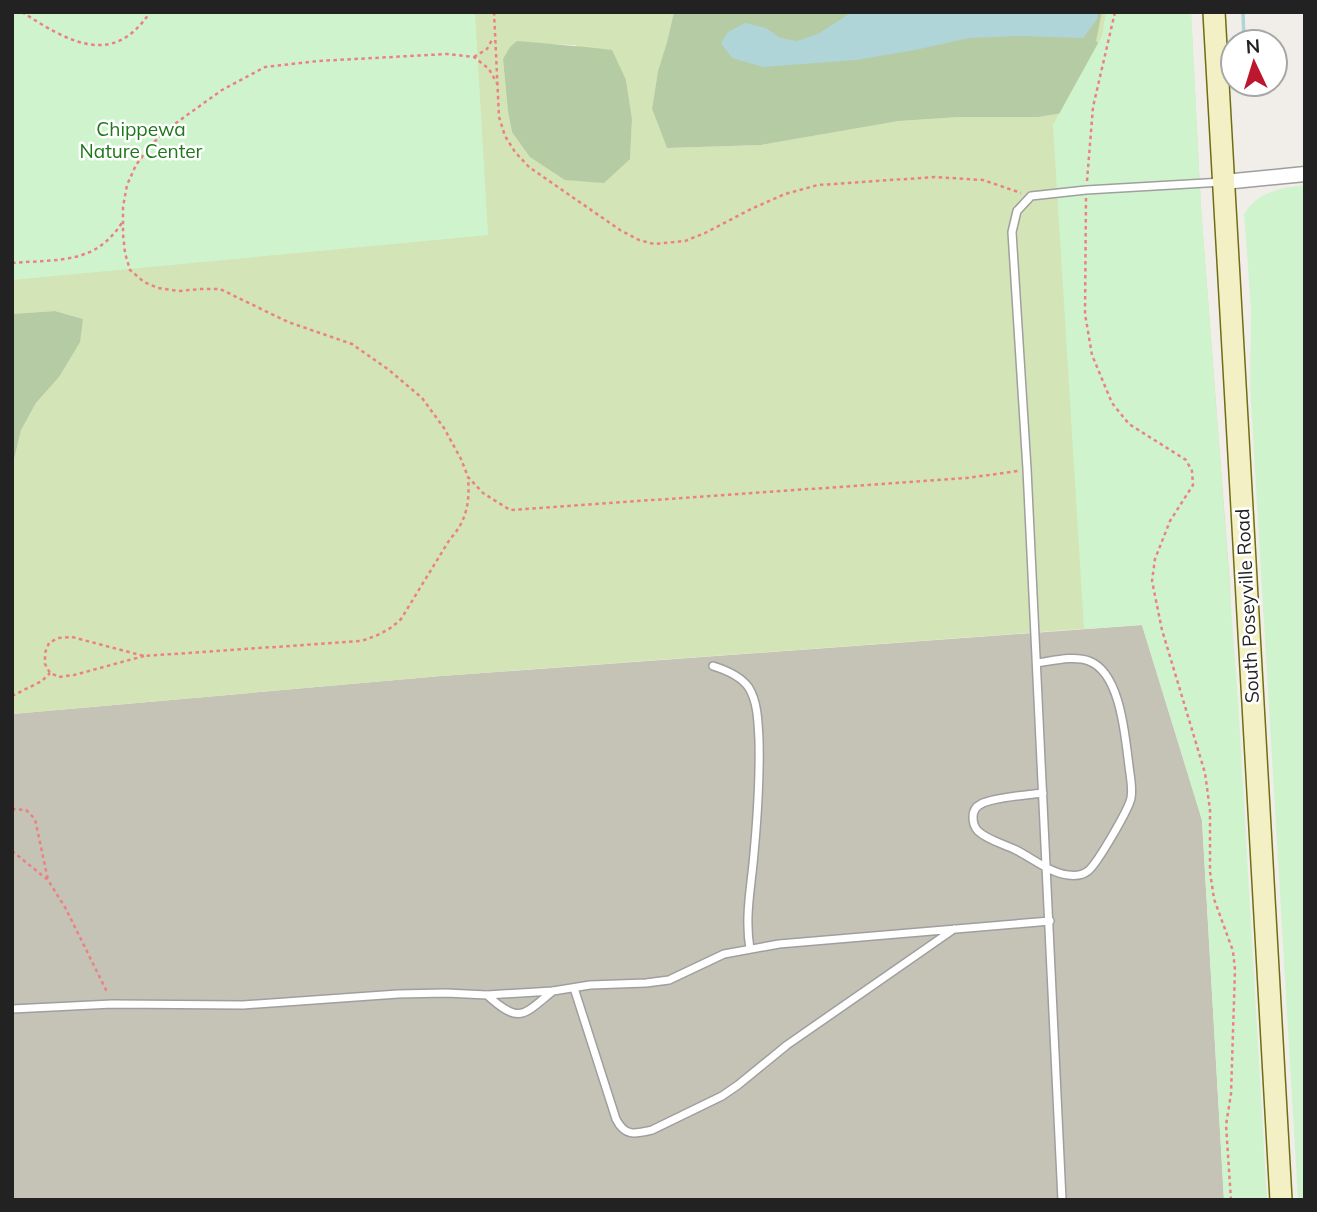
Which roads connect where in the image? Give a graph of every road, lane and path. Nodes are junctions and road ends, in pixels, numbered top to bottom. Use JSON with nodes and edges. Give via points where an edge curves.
{"nodes":[{"id":1,"x":22,"y":12,"type":"edge"},
{"id":2,"x":150,"y":12,"type":"edge"},
{"id":3,"x":494,"y":12,"type":"edge"},
{"id":4,"x":1115,"y":12,"type":"edge"},
{"id":5,"x":1214,"y":12,"type":"edge"},
{"id":6,"x":495,"y":35,"type":"junction"},
{"id":7,"x":474,"y":57,"type":"junction"},
{"id":8,"x":498,"y":85,"type":"junction"},
{"id":9,"x":1305,"y":174,"type":"edge"},
{"id":10,"x":1224,"y":182,"type":"junction"},
{"id":11,"x":1086,"y":190,"type":"junction"},
{"id":12,"x":1031,"y":196,"type":"junction"},
{"id":13,"x":123,"y":221,"type":"junction"},
{"id":14,"x":12,"y":263,"type":"edge"},
{"id":15,"x":1027,"y":468,"type":"junction"},
{"id":16,"x":468,"y":477,"type":"junction"},
{"id":17,"x":144,"y":656,"type":"junction"},
{"id":18,"x":1037,"y":663,"type":"junction"},
{"id":19,"x":713,"y":666,"type":"dead end"},
{"id":20,"x":50,"y":673,"type":"junction"},
{"id":21,"x":12,"y":696,"type":"edge"},
{"id":22,"x":1043,"y":793,"type":"junction"},
{"id":23,"x":12,"y":809,"type":"edge"},
{"id":24,"x":12,"y":850,"type":"edge"},
{"id":25,"x":1047,"y":868,"type":"junction"},
{"id":26,"x":48,"y":880,"type":"junction"},
{"id":27,"x":1050,"y":921,"type":"junction"},
{"id":28,"x":955,"y":929,"type":"junction"},
{"id":29,"x":750,"y":949,"type":"junction"},
{"id":30,"x":575,"y":988,"type":"junction"},
{"id":31,"x":553,"y":991,"type":"junction"},
{"id":32,"x":488,"y":995,"type":"junction"},
{"id":33,"x":112,"y":1004,"type":"junction"},
{"id":34,"x":12,"y":1009,"type":"edge"},
{"id":35,"x":1062,"y":1200,"type":"edge"},
{"id":36,"x":1231,"y":1200,"type":"edge"},
{"id":37,"x":1281,"y":1200,"type":"edge"}],
"edges":[{"from":1,"to":2,"type":"path","via":[[64,36],[95,45],[120,42]]},
{"from":3,"to":6,"type":"path"},
{"from":4,"to":11,"type":"path","via":[[1093,107]]},
{"from":5,"to":10,"type":"main road","name":"South Poseyville Road"},
{"from":6,"to":7,"type":"path","via":[[487,49]]},
{"from":6,"to":8,"type":"path"},
{"from":7,"to":8,"type":"path","via":[[489,69]]},
{"from":7,"to":13,"type":"path","via":[[447,54],[265,67],[222,90],[150,146],[127,185]]},
{"from":8,"to":12,"type":"path","via":[[505,136],[529,167],[620,230],[654,244],[685,241],[785,194],[818,185],[935,177],[983,180]]},
{"from":9,"to":10,"type":"street"},
{"from":10,"to":11,"type":"lane"},
{"from":10,"to":37,"type":"main road","name":"South Poseyville Road"},
{"from":11,"to":12,"type":"lane"},
{"from":11,"to":36,"type":"path","via":[[1085,314],[1092,355],[1112,403],[1129,424],[1186,460],[1192,471],[1193,485],[1170,521],[1155,559],[1152,582],[1205,773],[1214,899],[1233,951],[1231,1094],[1226,1125]]},
{"from":12,"to":15,"type":"lane","via":[[1017,211],[1012,232]]},
{"from":13,"to":14,"type":"path","via":[[108,241],[87,254]]},
{"from":13,"to":16,"type":"path","via":[[130,270],[144,282],[179,291],[220,289],[288,322],[352,344],[390,370],[422,398],[444,428]]},
{"from":15,"to":16,"type":"path","via":[[967,478],[510,510]]},
{"from":15,"to":18,"type":"lane"},
{"from":16,"to":17,"type":"path","via":[[467,509],[460,528],[391,629],[361,641]]},
{"from":17,"to":20,"type":"path","via":[[74,675]]},
{"from":17,"to":20,"type":"path","via":[[72,637],[58,638],[48,643],[45,653]]},
{"from":18,"to":22,"type":"lane"},
{"from":18,"to":25,"type":"lane","via":[[1079,659],[1099,667],[1121,711],[1131,788],[1128,805],[1090,870],[1066,876]]},
{"from":19,"to":29,"type":"lane","via":[[748,686],[758,719],[757,816],[747,913]]},
{"from":20,"to":21,"type":"path"},
{"from":22,"to":25,"type":"lane"},
{"from":22,"to":25,"type":"lane","via":[[978,805],[973,822],[984,835]]},
{"from":23,"to":26,"type":"path","via":[[26,810],[35,819]]},
{"from":24,"to":26,"type":"path"},
{"from":25,"to":27,"type":"lane"},
{"from":26,"to":33,"type":"path"},
{"from":27,"to":28,"type":"lane"},
{"from":27,"to":35,"type":"lane"},
{"from":28,"to":29,"type":"lane"},
{"from":28,"to":30,"type":"lane","via":[[813,1026],[722,1096],[639,1133],[621,1128],[616,1119]]},
{"from":29,"to":30,"type":"lane","via":[[724,954],[669,979]]},
{"from":30,"to":31,"type":"lane"},
{"from":31,"to":32,"type":"lane"},
{"from":31,"to":32,"type":"lane","via":[[519,1014],[506,1012]]},
{"from":32,"to":33,"type":"lane","via":[[398,994],[217,1005]]},
{"from":33,"to":34,"type":"lane"}]}
